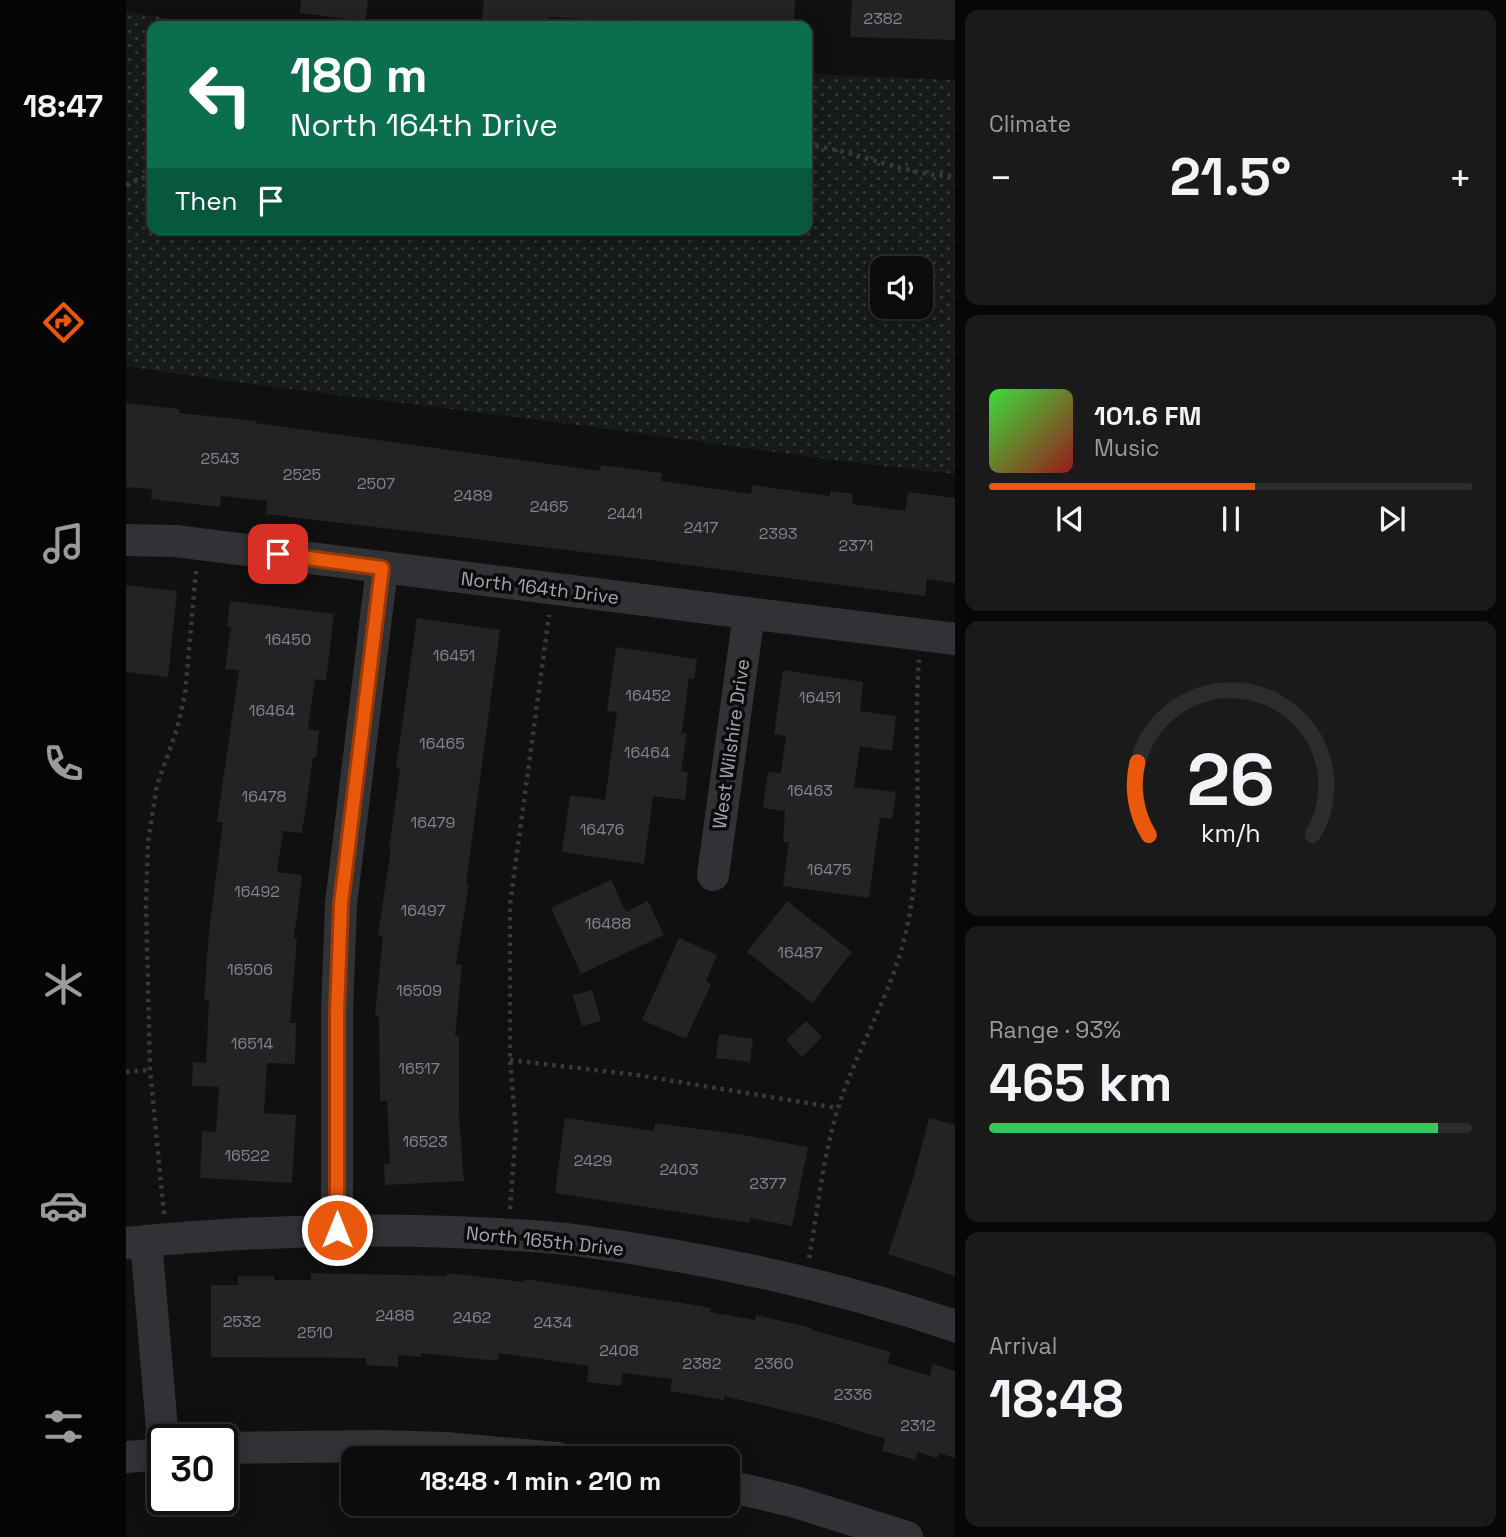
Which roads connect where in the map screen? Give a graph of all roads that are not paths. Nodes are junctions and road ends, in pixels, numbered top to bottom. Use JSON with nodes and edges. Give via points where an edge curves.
{"nodes":[{"id":1,"x":126,"y":540,"type":"edge"},
{"id":2,"x":382,"y":568,"type":"junction"},
{"id":3,"x":749,"y":614,"type":"junction"},
{"id":4,"x":955,"y":639,"type":"edge"},
{"id":5,"x":713,"y":875,"type":"dead end"},
{"id":6,"x":337,"y":1230,"type":"junction"},
{"id":7,"x":147,"y":1241,"type":"edge"},
{"id":8,"x":955,"y":1326,"type":"edge"},
{"id":9,"x":162,"y":1424,"type":"edge"},
{"id":10,"x":341,"y":1446,"type":"edge"},
{"id":11,"x":238,"y":1448,"type":"edge"},
{"id":12,"x":147,"y":1455,"type":"edge"},
{"id":13,"x":126,"y":1457,"type":"edge"},
{"id":14,"x":740,"y":1489,"type":"edge"},
{"id":15,"x":907,"y":1537,"type":"edge"}],
"edges":[{"from":1,"to":2,"type":"street","name":"North 164th Drive","via":[[175,541]]},
{"from":2,"to":3,"type":"street","name":"North 164th Drive"},
{"from":2,"to":6,"type":"street","via":[[341,904]]},
{"from":3,"to":4,"type":"street","name":"North 164th Drive"},
{"from":3,"to":5,"type":"street","name":"West Wilshire Drive"},
{"from":6,"to":7,"type":"street","name":"North 165th Drive"},
{"from":6,"to":8,"type":"street","name":"North 165th Drive","via":[[581,1240],[734,1266]]},
{"from":7,"to":9,"type":"street"},
{"from":10,"to":11,"type":"street"},
{"from":12,"to":13,"type":"street"},
{"from":14,"to":15,"type":"street"}]}
